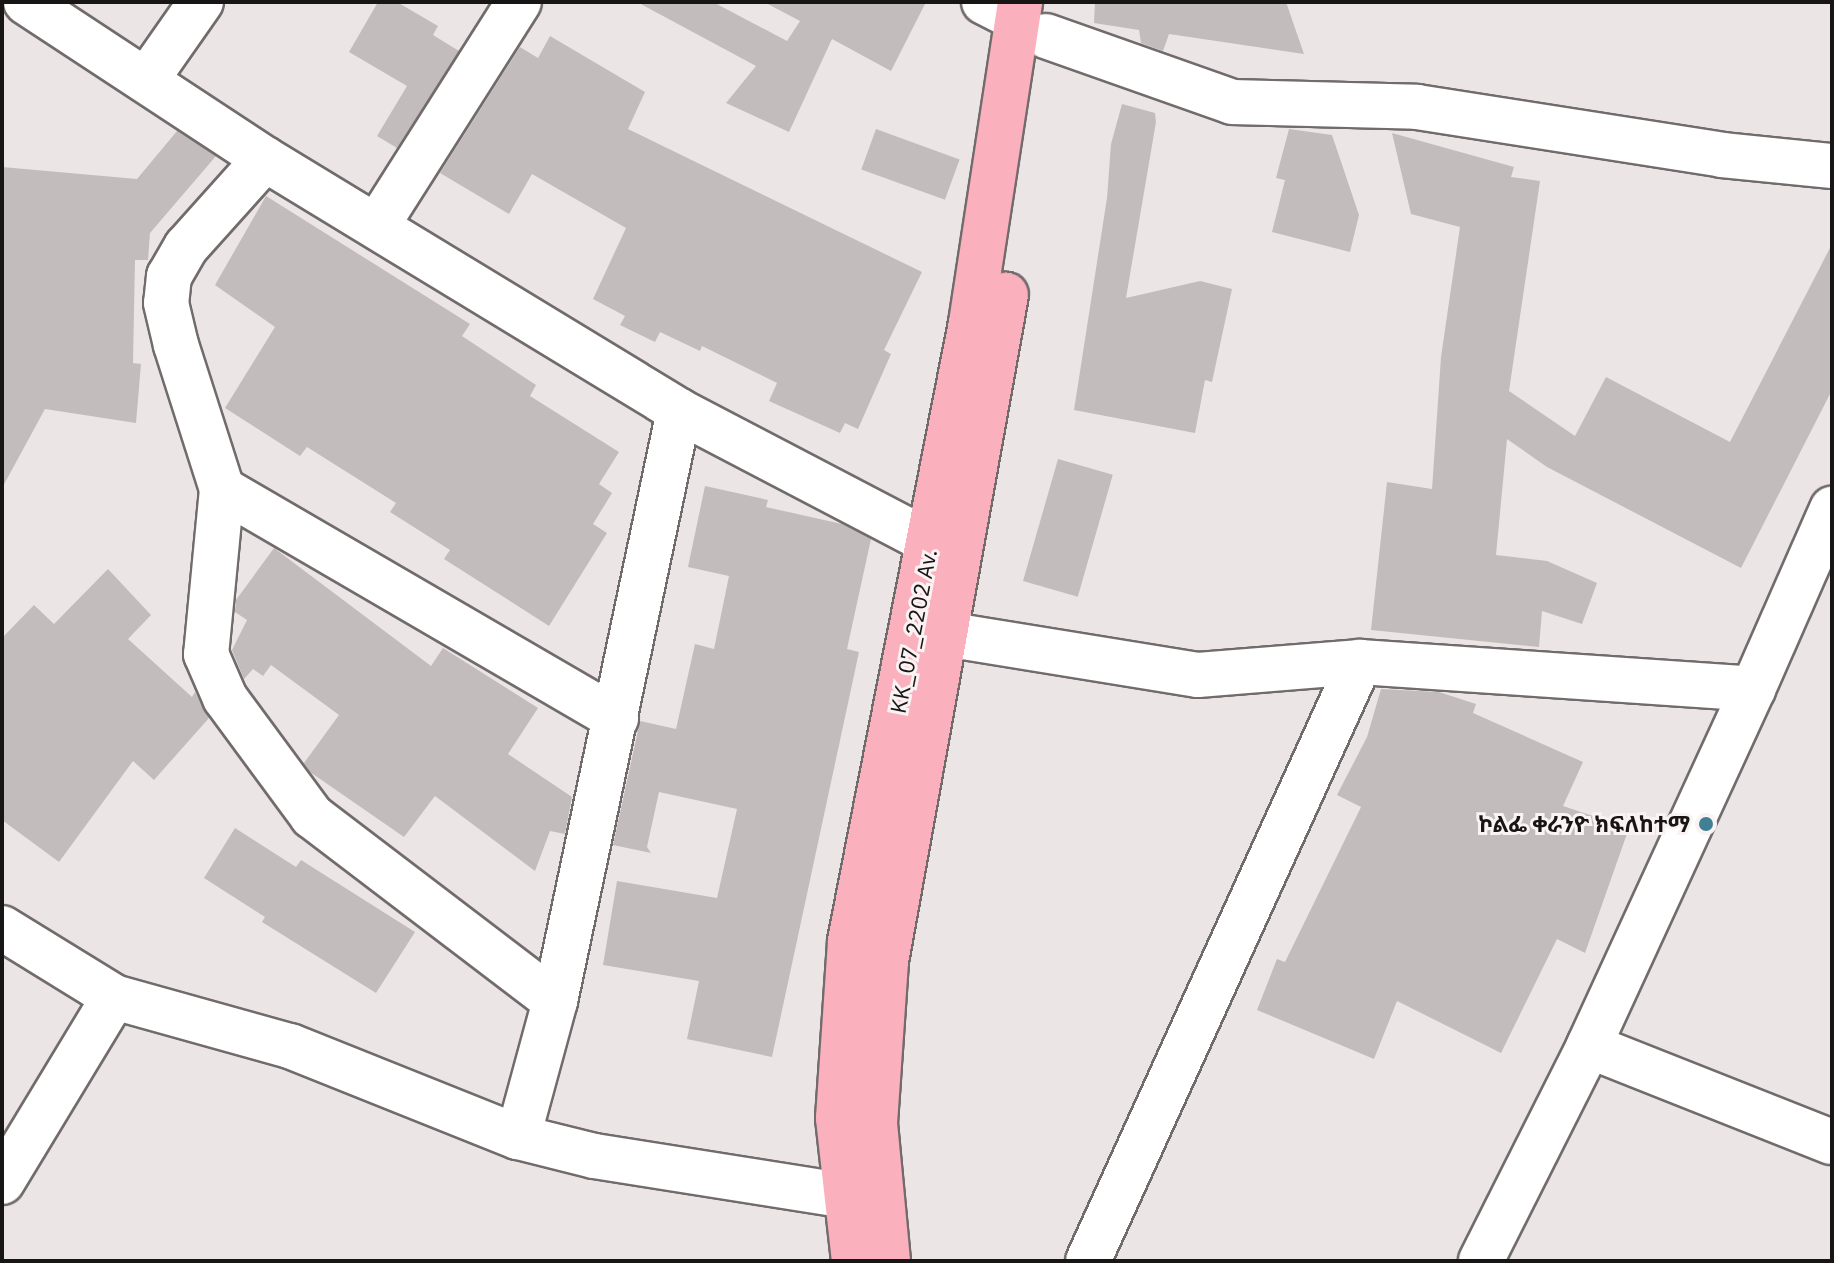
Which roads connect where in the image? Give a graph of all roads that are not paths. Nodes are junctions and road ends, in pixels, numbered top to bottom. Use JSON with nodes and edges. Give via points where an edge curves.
{"nodes":[{"id":1,"x":26,"y":2,"type":"edge"},
{"id":2,"x":201,"y":2,"type":"edge"},
{"id":3,"x":519,"y":2,"type":"edge"},
{"id":4,"x":1023,"y":12,"type":"edge"},
{"id":5,"x":147,"y":79,"type":"junction"},
{"id":6,"x":265,"y":159,"type":"junction"},
{"id":7,"x":1832,"y":166,"type":"edge"},
{"id":8,"x":378,"y":224,"type":"junction"},
{"id":9,"x":679,"y":411,"type":"junction"},
{"id":10,"x":222,"y":489,"type":"junction"},
{"id":11,"x":1832,"y":509,"type":"edge"},
{"id":12,"x":930,"y":542,"type":"junction"},
{"id":13,"x":945,"y":634,"type":"junction"},
{"id":14,"x":1360,"y":662,"type":"junction"},
{"id":15,"x":1753,"y":689,"type":"junction"},
{"id":16,"x":616,"y":718,"type":"junction"},
{"id":17,"x":2,"y":928,"type":"edge"},
{"id":18,"x":114,"y":997,"type":"junction"},
{"id":19,"x":555,"y":1001,"type":"junction"},
{"id":20,"x":1589,"y":1046,"type":"junction"},
{"id":21,"x":518,"y":1137,"type":"junction"},
{"id":22,"x":1832,"y":1142,"type":"edge"},
{"id":23,"x":2,"y":1182,"type":"edge"},
{"id":24,"x":846,"y":1196,"type":"junction"},
{"id":25,"x":854,"y":1261,"type":"edge"},
{"id":26,"x":888,"y":1261,"type":"edge"},
{"id":27,"x":1088,"y":1261,"type":"edge"},
{"id":28,"x":1481,"y":1261,"type":"edge"}],
"edges":[{"from":1,"to":5,"type":"street"},
{"from":2,"to":5,"type":"street"},
{"from":3,"to":8,"type":"street"},
{"from":4,"to":7,"type":"street","via":[[1232,102],[1417,107],[1722,155]]},
{"from":4,"to":12,"type":"main road","name":"KK_07_2202 Av."},
{"from":4,"to":13,"type":"main road","via":[[1001,330]]},
{"from":5,"to":6,"type":"street"},
{"from":6,"to":8,"type":"street"},
{"from":6,"to":10,"type":"street","via":[[186,247],[169,276],[166,303],[176,345]]},
{"from":8,"to":9,"type":"street"},
{"from":9,"to":12,"type":"street"},
{"from":9,"to":16,"type":"street"},
{"from":10,"to":16,"type":"street"},
{"from":10,"to":19,"type":"street","via":[[206,654],[225,698],[312,816]]},
{"from":11,"to":15,"type":"street"},
{"from":12,"to":24,"type":"main road","name":"KK_07_2202 Av.","via":[[850,941],[838,1118]]},
{"from":13,"to":14,"type":"street","via":[[1198,675]]},
{"from":13,"to":26,"type":"main road","via":[[886,961],[875,1123]]},
{"from":14,"to":15,"type":"street"},
{"from":14,"to":27,"type":"street"},
{"from":15,"to":20,"type":"street"},
{"from":16,"to":19,"type":"street"},
{"from":17,"to":18,"type":"street"},
{"from":18,"to":21,"type":"street","via":[[290,1046]]},
{"from":18,"to":23,"type":"street"},
{"from":19,"to":21,"type":"street"},
{"from":20,"to":22,"type":"street"},
{"from":20,"to":28,"type":"street"},
{"from":21,"to":24,"type":"street","via":[[594,1156]]},
{"from":24,"to":25,"type":"main road","name":"KK_07_2202 Av."}]}
